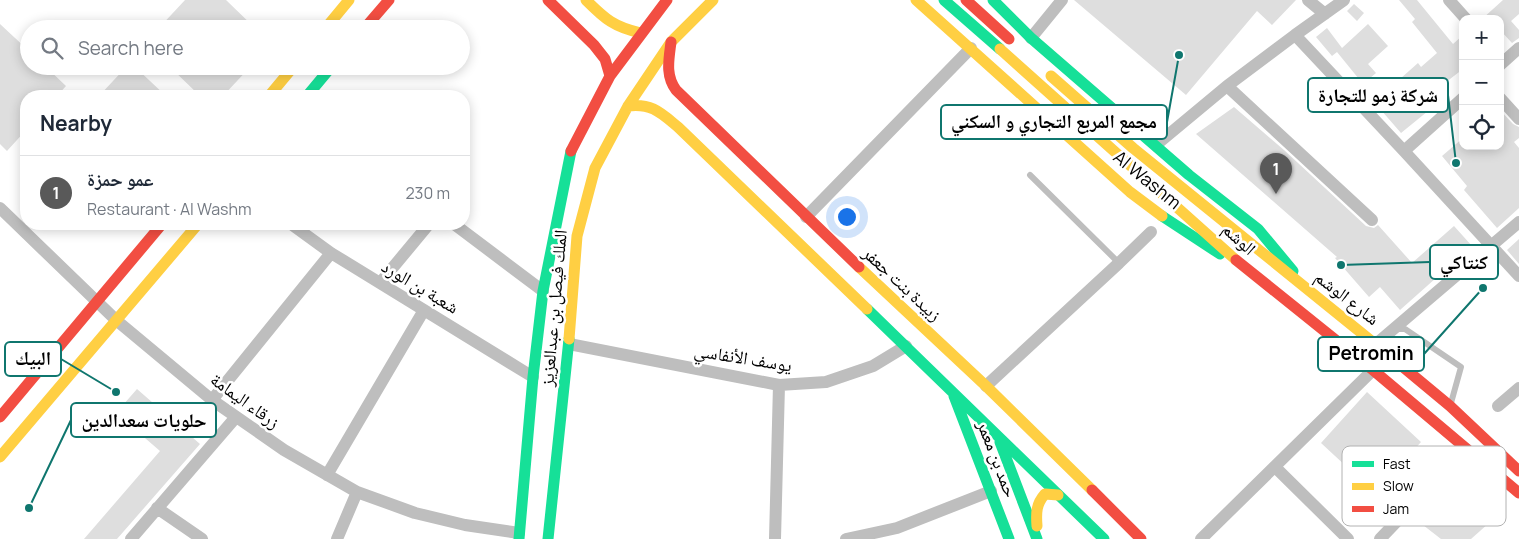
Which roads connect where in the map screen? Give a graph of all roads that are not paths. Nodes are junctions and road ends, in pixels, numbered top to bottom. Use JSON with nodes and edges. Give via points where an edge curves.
{"nodes":[{"id":1,"x":349,"y":0,"type":"edge"},
{"id":2,"x":389,"y":0,"type":"edge"},
{"id":3,"x":548,"y":0,"type":"edge"},
{"id":4,"x":586,"y":0,"type":"edge"},
{"id":5,"x":667,"y":0,"type":"edge"},
{"id":6,"x":713,"y":0,"type":"edge"},
{"id":7,"x":916,"y":0,"type":"edge"},
{"id":8,"x":944,"y":0,"type":"edge"},
{"id":9,"x":966,"y":0,"type":"edge"},
{"id":10,"x":993,"y":0,"type":"edge"},
{"id":11,"x":1062,"y":0,"type":"edge"},
{"id":12,"x":1308,"y":0,"type":"edge"},
{"id":13,"x":1344,"y":0,"type":"edge"},
{"id":14,"x":1448,"y":0,"type":"edge"},
{"id":15,"x":599,"y":13,"type":"junction"},
{"id":16,"x":1324,"y":14,"type":"junction"},
{"id":17,"x":1462,"y":15,"type":"edge"},
{"id":18,"x":332,"y":20,"type":"edge"},
{"id":19,"x":372,"y":20,"type":"edge"},
{"id":20,"x":582,"y":33,"type":"junction"},
{"id":21,"x":641,"y":33,"type":"junction"},
{"id":22,"x":1295,"y":35,"type":"junction"},
{"id":23,"x":1032,"y":38,"type":"junction"},
{"id":24,"x":671,"y":42,"type":"junction"},
{"id":25,"x":1012,"y":42,"type":"dead end"},
{"id":26,"x":971,"y":48,"type":"junction"},
{"id":27,"x":1519,"y":48,"type":"edge"},
{"id":28,"x":1504,"y":59,"type":"edge"},
{"id":29,"x":1045,"y":71,"type":"dead end"},
{"id":30,"x":286,"y":75,"type":"edge"},
{"id":31,"x":324,"y":75,"type":"edge"},
{"id":32,"x":610,"y":76,"type":"junction"},
{"id":33,"x":1227,"y":86,"type":"junction"},
{"id":34,"x":274,"y":90,"type":"edge"},
{"id":35,"x":312,"y":90,"type":"edge"},
{"id":36,"x":1459,"y":102,"type":"edge"},
{"id":37,"x":1504,"y":102,"type":"edge"},
{"id":38,"x":628,"y":106,"type":"junction"},
{"id":39,"x":691,"y":106,"type":"junction"},
{"id":40,"x":1519,"y":119,"type":"edge"},
{"id":41,"x":678,"y":127,"type":"junction"},
{"id":42,"x":1156,"y":145,"type":"junction"},
{"id":43,"x":1404,"y":151,"type":"junction"},
{"id":44,"x":1030,"y":175,"type":"dead end"},
{"id":45,"x":0,"y":208,"type":"edge"},
{"id":46,"x":806,"y":218,"type":"junction"},
{"id":47,"x":1372,"y":220,"type":"dead end"},
{"id":48,"x":1519,"y":222,"type":"edge"},
{"id":49,"x":20,"y":227,"type":"edge"},
{"id":50,"x":23,"y":230,"type":"edge"},
{"id":51,"x":157,"y":230,"type":"edge"},
{"id":52,"x":193,"y":230,"type":"edge"},
{"id":53,"x":299,"y":230,"type":"edge"},
{"id":54,"x":423,"y":230,"type":"edge"},
{"id":55,"x":462,"y":230,"type":"edge"},
{"id":56,"x":1151,"y":232,"type":"dead end"},
{"id":57,"x":1490,"y":245,"type":"junction"},
{"id":58,"x":331,"y":253,"type":"junction"},
{"id":59,"x":1263,"y":254,"type":"joint"},
{"id":60,"x":1119,"y":264,"type":"junction"},
{"id":61,"x":1253,"y":275,"type":"junction"},
{"id":62,"x":1519,"y":276,"type":"edge"},
{"id":63,"x":380,"y":283,"type":"junction"},
{"id":64,"x":1305,"y":287,"type":"junction"},
{"id":65,"x":543,"y":291,"type":"junction"},
{"id":66,"x":97,"y":301,"type":"junction"},
{"id":67,"x":424,"y":310,"type":"junction"},
{"id":68,"x":116,"y":320,"type":"junction"},
{"id":69,"x":1393,"y":328,"type":"junction"},
{"id":70,"x":569,"y":344,"type":"junction"},
{"id":71,"x":1376,"y":344,"type":"junction"},
{"id":72,"x":906,"y":346,"type":"junction"},
{"id":73,"x":1373,"y":370,"type":"junction"},
{"id":74,"x":533,"y":377,"type":"junction"},
{"id":75,"x":779,"y":385,"type":"junction"},
{"id":76,"x":986,"y":386,"type":"junction"},
{"id":77,"x":1519,"y":388,"type":"edge"},
{"id":78,"x":952,"y":391,"type":"junction"},
{"id":79,"x":212,"y":400,"type":"junction"},
{"id":80,"x":1450,"y":406,"type":"junction"},
{"id":81,"x":1498,"y":406,"type":"dead end"},
{"id":82,"x":2,"y":411,"type":"edge"},
{"id":83,"x":236,"y":417,"type":"junction"},
{"id":84,"x":997,"y":435,"type":"junction"},
{"id":85,"x":1462,"y":446,"type":"edge"},
{"id":86,"x":1492,"y":446,"type":"edge"},
{"id":87,"x":0,"y":457,"type":"edge"},
{"id":88,"x":1506,"y":459,"type":"edge"},
{"id":89,"x":1275,"y":467,"type":"junction"},
{"id":90,"x":1519,"y":471,"type":"edge"},
{"id":91,"x":327,"y":475,"type":"junction"},
{"id":92,"x":1080,"y":479,"type":"junction"},
{"id":93,"x":1506,"y":482,"type":"edge"},
{"id":94,"x":991,"y":491,"type":"junction"},
{"id":95,"x":357,"y":492,"type":"junction"},
{"id":96,"x":1519,"y":493,"type":"edge"},
{"id":97,"x":1062,"y":498,"type":"junction"},
{"id":98,"x":157,"y":508,"type":"junction"},
{"id":99,"x":1125,"y":523,"type":"junction"},
{"id":100,"x":1392,"y":526,"type":"edge"},
{"id":101,"x":519,"y":536,"type":"edge"},
{"id":102,"x":131,"y":539,"type":"edge"},
{"id":103,"x":202,"y":539,"type":"edge"},
{"id":104,"x":337,"y":539,"type":"edge"},
{"id":105,"x":548,"y":539,"type":"edge"},
{"id":106,"x":775,"y":539,"type":"edge"},
{"id":107,"x":846,"y":539,"type":"edge"},
{"id":108,"x":1009,"y":539,"type":"edge"},
{"id":109,"x":1038,"y":539,"type":"edge"},
{"id":110,"x":1104,"y":539,"type":"edge"},
{"id":111,"x":1141,"y":539,"type":"edge"},
{"id":112,"x":1201,"y":539,"type":"edge"},
{"id":113,"x":1348,"y":539,"type":"edge"},
{"id":114,"x":1380,"y":539,"type":"edge"}],
"edges":[{"from":1,"to":18,"type":"main road"},
{"from":2,"to":19,"type":"main road"},
{"from":3,"to":20,"type":"main road"},
{"from":4,"to":15,"type":"main road"},
{"from":5,"to":21,"type":"main road","name":"الملك فيصل بن عبدالعزيز"},
{"from":6,"to":24,"type":"main road","name":"الملك فيصل بن عبدالعزيز"},
{"from":7,"to":26,"type":"main road","name":"Al Washm"},
{"from":8,"to":61,"type":"main road","name":"الوشم"},
{"from":9,"to":25,"type":"main road"},
{"from":10,"to":23,"type":"main road","name":"Al Washm"},
{"from":11,"to":23,"type":"street"},
{"from":12,"to":16,"type":"street"},
{"from":13,"to":16,"type":"street"},
{"from":14,"to":17,"type":"street"},
{"from":15,"to":20,"type":"main road","via":[[601,30],[588,36]]},
{"from":15,"to":21,"type":"main road","via":[[615,27]]},
{"from":16,"to":22,"type":"street"},
{"from":20,"to":32,"type":"main road","via":[[605,59]]},
{"from":21,"to":32,"type":"main road","name":"الملك فيصل بن عبدالعزيز"},
{"from":22,"to":33,"type":"street"},
{"from":22,"to":43,"type":"street"},
{"from":23,"to":42,"type":"main road","name":"Al Washm"},
{"from":24,"to":38,"type":"main road","name":"الملك فيصل بن عبدالعزيز"},
{"from":24,"to":39,"type":"main road","name":"زبيدة بنت جعفر","via":[[670,84]]},
{"from":26,"to":46,"type":"street"},
{"from":26,"to":61,"type":"main road","name":"Al Washm","via":[[1130,192]]},
{"from":27,"to":28,"type":"street"},
{"from":29,"to":59,"type":"main road","name":"الوشم"},
{"from":30,"to":34,"type":"main road"},
{"from":31,"to":35,"type":"main road"},
{"from":32,"to":65,"type":"main road","name":"الملك فيصل بن عبدالعزيز","via":[[571,151]]},
{"from":33,"to":42,"type":"street"},
{"from":33,"to":47,"type":"street"},
{"from":36,"to":43,"type":"street"},
{"from":37,"to":40,"type":"street"},
{"from":38,"to":41,"type":"main road","via":[[652,106]]},
{"from":38,"to":70,"type":"main road","name":"الملك فيصل بن عبدالعزيز","via":[[595,168],[577,236]]},
{"from":39,"to":41,"type":"main road","via":[[676,107],[673,116]]},
{"from":39,"to":46,"type":"main road","name":"زبيدة بنت جعفر"},
{"from":41,"to":72,"type":"main road"},
{"from":42,"to":64,"type":"main road","name":"Al Washm","via":[[1258,229]]},
{"from":43,"to":57,"type":"street"},
{"from":44,"to":60,"type":"lane"},
{"from":45,"to":49,"type":"street","name":"زرقاء اليمامة"},
{"from":46,"to":76,"type":"main road","name":"زبيدة بنت جعفر"},
{"from":48,"to":57,"type":"street"},
{"from":50,"to":66,"type":"street","name":"زرقاء اليمامة"},
{"from":51,"to":66,"type":"main road"},
{"from":52,"to":68,"type":"main road"},
{"from":53,"to":58,"type":"street","name":"شعبة بن الورد"},
{"from":54,"to":63,"type":"street"},
{"from":55,"to":65,"type":"street"},
{"from":56,"to":60,"type":"street"},
{"from":57,"to":62,"type":"street"},
{"from":57,"to":69,"type":"street"},
{"from":58,"to":63,"type":"street","name":"شعبة بن الورد"},
{"from":58,"to":79,"type":"street"},
{"from":59,"to":64,"type":"main road","name":"شارع الوشم"},
{"from":60,"to":76,"type":"street"},
{"from":61,"to":73,"type":"main road","name":"الوشم"},
{"from":63,"to":67,"type":"street","name":"شعبة بن الورد"},
{"from":64,"to":71,"type":"main road","name":"شارع الوشم"},
{"from":65,"to":74,"type":"main road","name":"الملك فيصل بن عبدالعزيز"},
{"from":66,"to":68,"type":"street","name":"زرقاء اليمامة"},
{"from":66,"to":82,"type":"main road"},
{"from":67,"to":74,"type":"street","name":"شعبة بن الورد"},
{"from":67,"to":91,"type":"street"},
{"from":68,"to":79,"type":"street","name":"زرقاء اليمامة"},
{"from":68,"to":87,"type":"main road"},
{"from":69,"to":71,"type":"street"},
{"from":69,"to":80,"type":"lane","via":[[1404,329],[1461,367]]},
{"from":70,"to":75,"type":"street","name":"يوسف الأنفاسي"},
{"from":70,"to":105,"type":"main road","name":"الملك فيصل بن عبدالعزيز"},
{"from":71,"to":80,"type":"main road","name":"شارع الوشم"},
{"from":72,"to":75,"type":"street","name":"يوسف الأنفاسي","via":[[873,366],[826,382]]},
{"from":72,"to":78,"type":"main road"},
{"from":73,"to":85,"type":"main road","name":"الوشم"},
{"from":73,"to":89,"type":"street"},
{"from":74,"to":101,"type":"main road","name":"الملك فيصل بن عبدالعزيز"},
{"from":75,"to":106,"type":"street"},
{"from":76,"to":92,"type":"main road","name":"زبيدة بنت جعفر"},
{"from":77,"to":81,"type":"street"},
{"from":78,"to":84,"type":"main road"},
{"from":78,"to":94,"type":"main road","name":"حمد بن معمر"},
{"from":79,"to":83,"type":"street","name":"زرقاء اليمامة"},
{"from":80,"to":86,"type":"main road","name":"شارع الوشم"},
{"from":83,"to":91,"type":"street","name":"زرقاء اليمامة"},
{"from":83,"to":98,"type":"street"},
{"from":84,"to":97,"type":"main road"},
{"from":84,"to":109,"type":"main road","name":"حمد بن معمر"},
{"from":88,"to":90,"type":"main road","name":"شارع الوشم"},
{"from":89,"to":112,"type":"street"},
{"from":89,"to":113,"type":"street"},
{"from":91,"to":95,"type":"street","name":"زرقاء اليمامة"},
{"from":92,"to":97,"type":"main road","via":[[1088,491],[1085,503],[1076,506]]},
{"from":92,"to":99,"type":"main road","name":"زبيدة بنت جعفر"},
{"from":93,"to":96,"type":"main road","name":"الوشم"},
{"from":94,"to":107,"type":"street","via":[[897,528]]},
{"from":94,"to":108,"type":"main road","name":"حمد بن معمر"},
{"from":95,"to":101,"type":"street","name":"زرقاء اليمامة","via":[[415,513]]},
{"from":95,"to":104,"type":"street"},
{"from":97,"to":109,"type":"main road","via":[[1045,494],[1038,503],[1035,510]]},
{"from":97,"to":110,"type":"main road"},
{"from":98,"to":102,"type":"street"},
{"from":98,"to":103,"type":"street"},
{"from":99,"to":110,"type":"main road","via":[[1113,518],[1104,522],[1101,531]]},
{"from":99,"to":111,"type":"main road","name":"زبيدة بنت جعفر"},
{"from":100,"to":114,"type":"street"}]}
